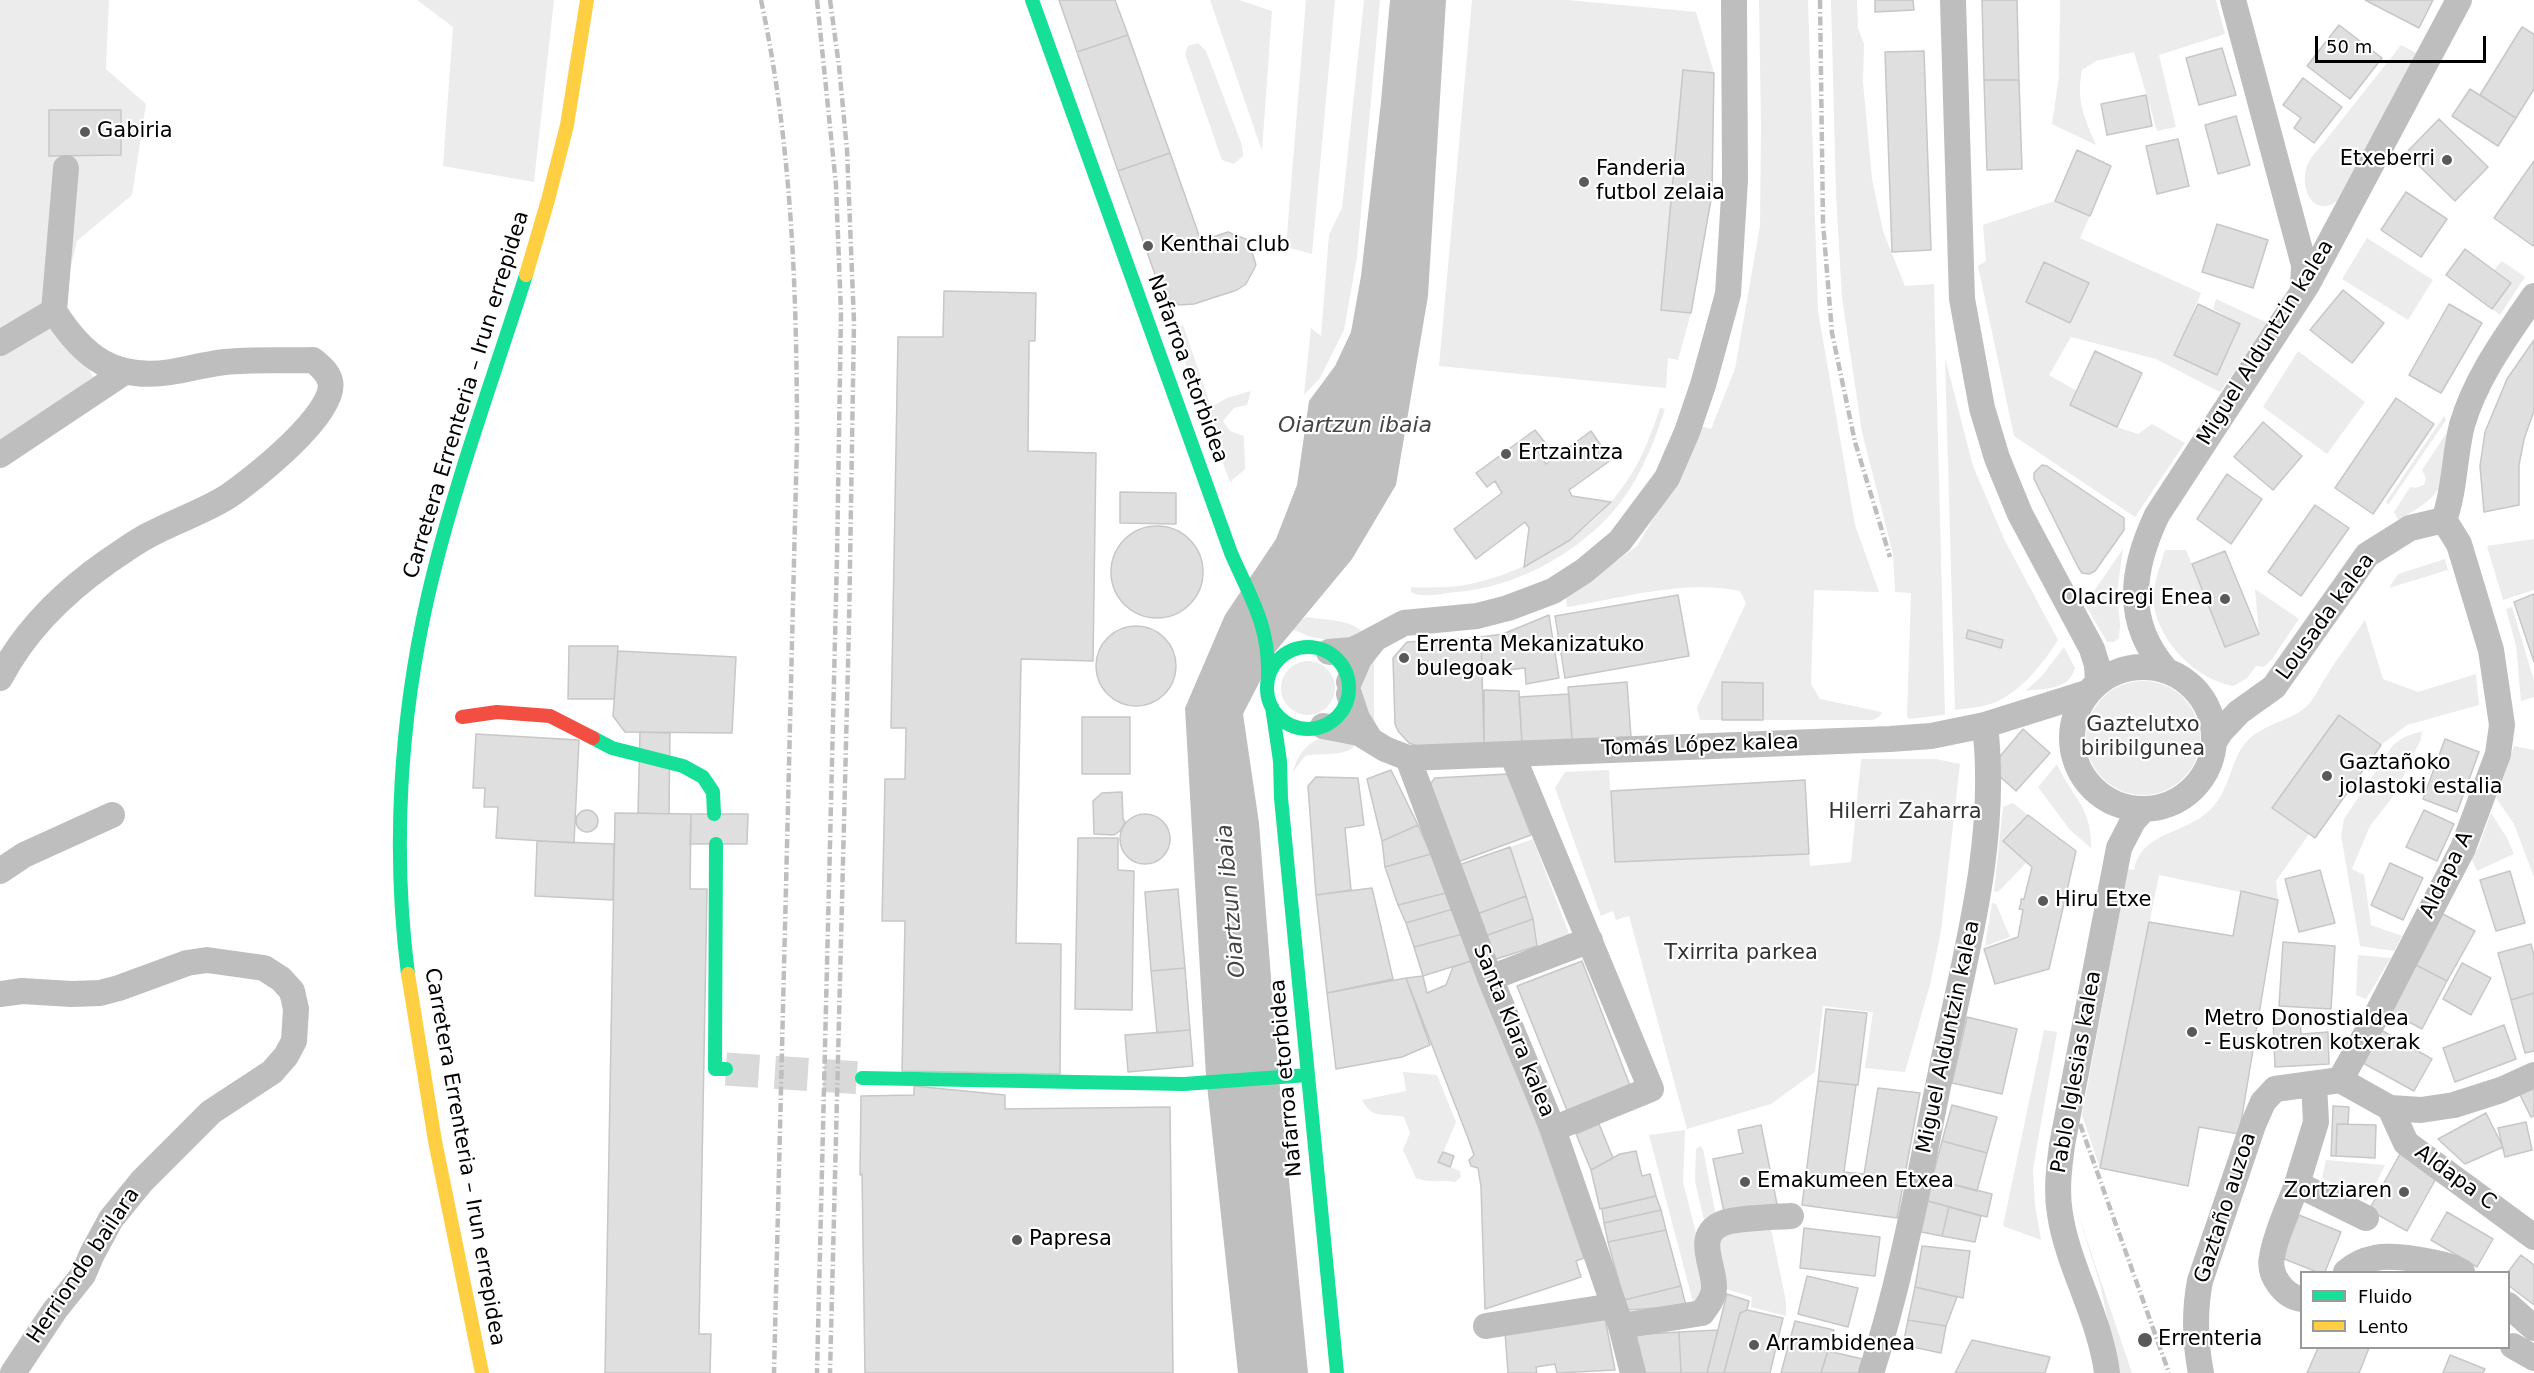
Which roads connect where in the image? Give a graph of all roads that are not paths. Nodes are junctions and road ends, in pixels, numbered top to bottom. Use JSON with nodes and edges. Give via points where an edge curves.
{"nodes":[{"id":1,"x":587,"y":0,"type":"edge"},
{"id":2,"x":1032,"y":0,"type":"edge"},
{"id":3,"x":1734,"y":0,"type":"edge"},
{"id":4,"x":1953,"y":0,"type":"edge"},
{"id":5,"x":2233,"y":0,"type":"edge"},
{"id":6,"x":2459,"y":0,"type":"edge"},
{"id":7,"x":66,"y":168,"type":"dead end"},
{"id":8,"x":2288,"y":204,"type":"junction"},
{"id":9,"x":2297,"y":242,"type":"junction"},
{"id":10,"x":2325,"y":251,"type":"junction"},
{"id":11,"x":2303,"y":291,"type":"junction"},
{"id":12,"x":2534,"y":296,"type":"edge"},
{"id":13,"x":54,"y":311,"type":"junction"},
{"id":14,"x":0,"y":343,"type":"edge"},
{"id":15,"x":123,"y":373,"type":"junction"},
{"id":16,"x":0,"y":455,"type":"edge"},
{"id":17,"x":2444,"y":520,"type":"junction"},
{"id":18,"x":1261,"y":614,"type":"junction"},
{"id":19,"x":2140,"y":629,"type":"junction"},
{"id":20,"x":1374,"y":640,"type":"junction"},
{"id":21,"x":1318,"y":649,"type":"junction"},
{"id":22,"x":2127,"y":668,"type":"junction"},
{"id":23,"x":2166,"y":670,"type":"junction"},
{"id":24,"x":0,"y":678,"type":"edge"},
{"id":25,"x":1268,"y":679,"type":"junction"},
{"id":26,"x":1349,"y":688,"type":"junction"},
{"id":27,"x":2092,"y":688,"type":"junction"},
{"id":28,"x":2202,"y":698,"type":"junction"},
{"id":29,"x":2249,"y":705,"type":"junction"},
{"id":30,"x":1272,"y":707,"type":"junction"},
{"id":31,"x":2031,"y":710,"type":"junction"},
{"id":32,"x":462,"y":717,"type":"dead end"},
{"id":33,"x":1985,"y":724,"type":"junction"},
{"id":34,"x":2072,"y":733,"type":"junction"},
{"id":35,"x":1305,"y":736,"type":"junction"},
{"id":36,"x":1370,"y":739,"type":"junction"},
{"id":37,"x":2214,"y":742,"type":"junction"},
{"id":38,"x":1512,"y":754,"type":"junction"},
{"id":39,"x":1408,"y":758,"type":"junction"},
{"id":40,"x":1281,"y":779,"type":"junction"},
{"id":41,"x":2143,"y":810,"type":"junction"},
{"id":42,"x":714,"y":814,"type":"dead end"},
{"id":43,"x":112,"y":815,"type":"dead end"},
{"id":44,"x":716,"y":844,"type":"dead end"},
{"id":45,"x":0,"y":871,"type":"edge"},
{"id":46,"x":1590,"y":940,"type":"junction"},
{"id":47,"x":1490,"y":978,"type":"junction"},
{"id":48,"x":0,"y":994,"type":"edge"},
{"id":49,"x":726,"y":1069,"type":"dead end"},
{"id":50,"x":1308,"y":1075,"type":"junction"},
{"id":51,"x":2534,"y":1075,"type":"edge"},
{"id":52,"x":862,"y":1078,"type":"tunnel mouth"},
{"id":53,"x":2314,"y":1084,"type":"junction"},
{"id":54,"x":2348,"y":1084,"type":"junction"},
{"id":55,"x":2390,"y":1108,"type":"junction"},
{"id":56,"x":1553,"y":1129,"type":"junction"},
{"id":57,"x":2297,"y":1184,"type":"junction"},
{"id":58,"x":1791,"y":1216,"type":"dead end"},
{"id":59,"x":2366,"y":1218,"type":"dead end"},
{"id":60,"x":2534,"y":1237,"type":"edge"},
{"id":61,"x":2347,"y":1271,"type":"edge"},
{"id":62,"x":2459,"y":1271,"type":"edge"},
{"id":63,"x":2300,"y":1299,"type":"edge"},
{"id":64,"x":2510,"y":1307,"type":"edge"},
{"id":65,"x":1617,"y":1316,"type":"junction"},
{"id":66,"x":1486,"y":1326,"type":"dead end"},
{"id":67,"x":2534,"y":1328,"type":"edge"},
{"id":68,"x":13,"y":1373,"type":"edge"},
{"id":69,"x":482,"y":1373,"type":"edge"},
{"id":70,"x":1336,"y":1373,"type":"edge"},
{"id":71,"x":1633,"y":1373,"type":"edge"},
{"id":72,"x":1871,"y":1373,"type":"edge"},
{"id":73,"x":2107,"y":1373,"type":"edge"},
{"id":74,"x":2201,"y":1373,"type":"edge"}],
"edges":[{"from":1,"to":69,"type":"main road","name":"Carretera Errenteria – Irun errepidea","via":[[567,125],[544,211],[465,460],[430,586],[411,687],[403,763],[402,907],[411,993]]},
{"from":2,"to":18,"type":"main road","name":"Nafarroa etorbidea","via":[[1231,553]]},
{"from":3,"to":20,"type":"street","via":[[1735,180],[1728,294],[1699,396],[1667,478],[1620,541],[1584,572],[1553,591],[1477,616],[1404,623]]},
{"from":4,"to":27,"type":"street","via":[[1962,299],[1982,408],[2020,514],[2092,649],[2097,665]]},
{"from":5,"to":8,"type":"street"},
{"from":6,"to":10,"type":"street","name":"Miguel Alduntzin kalea"},
{"from":7,"to":13,"type":"street"},
{"from":8,"to":9,"type":"street"},
{"from":8,"to":10,"type":"street","via":[[2297,221],[2321,240]]},
{"from":9,"to":10,"type":"street","via":[[2312,253]]},
{"from":9,"to":11,"type":"street","via":[[2304,265]]},
{"from":10,"to":11,"type":"street","name":"Miguel Alduntzin kalea"},
{"from":11,"to":19,"type":"street","name":"Miguel Alduntzin kalea","via":[[2157,515],[2143,550],[2136,585]]},
{"from":12,"to":17,"type":"street","via":[[2494,355],[2471,401]]},
{"from":13,"to":14,"type":"street"},
{"from":13,"to":15,"type":"street","via":[[92,357]]},
{"from":15,"to":16,"type":"street"},
{"from":15,"to":24,"type":"street","via":[[168,373],[226,362],[313,360],[330,382],[328,398],[303,433],[228,496],[149,535],[63,597],[33,627]]},
{"from":17,"to":29,"type":"street","name":"Lousada kalea","via":[[2410,528],[2367,555],[2280,680]]},
{"from":17,"to":54,"type":"street","name":"Aldapa A","via":[[2459,544],[2491,650],[2502,725],[2498,754],[2463,848],[2374,1020]]},
{"from":18,"to":21,"type":"main road","name":"Nafarroa etorbidea","via":[[1282,633]]},
{"from":18,"to":25,"type":"main road","name":"Nafarroa etorbidea","via":[[1269,646]]},
{"from":19,"to":22,"type":"street","name":"Miguel Alduntzin kalea"},
{"from":19,"to":23,"type":"street","name":"Miguel Alduntzin kalea"},
{"from":20,"to":21,"type":"street","via":[[1352,650]]},
{"from":20,"to":26,"type":"street","via":[[1359,660]]},
{"from":21,"to":25,"type":"main road","via":[[1286,653]]},
{"from":21,"to":26,"type":"main road","via":[[1342,665]]},
{"from":22,"to":23,"type":"street"},
{"from":22,"to":27,"type":"street"},
{"from":23,"to":28,"type":"street","via":[[2186,681]]},
{"from":25,"to":30,"type":"main road"},
{"from":26,"to":35,"type":"main road","via":[[1347,702],[1338,717]]},
{"from":26,"to":36,"type":"street","via":[[1357,718]]},
{"from":27,"to":31,"type":"street","name":"Tomás López kalea"},
{"from":27,"to":34,"type":"street","via":[[2077,712]]},
{"from":28,"to":29,"type":"street","via":[[2224,705]]},
{"from":28,"to":37,"type":"street","via":[[2213,723]]},
{"from":29,"to":37,"type":"street","name":"Lousada kalea","via":[[2229,721]]},
{"from":30,"to":35,"type":"main road"},
{"from":30,"to":40,"type":"main road","name":"Nafarroa etorbidea"},
{"from":31,"to":33,"type":"street","name":"Tomás López kalea"},
{"from":31,"to":34,"type":"street"},
{"from":32,"to":42,"type":"main road","via":[[497,712],[550,716],[612,748],[683,766],[703,777],[713,792]]},
{"from":33,"to":38,"type":"street","name":"Tomás López kalea","via":[[1931,736]]},
{"from":33,"to":72,"type":"street","name":"Miguel Alduntzin kalea","via":[[1989,804],[1972,936],[1909,1230]]},
{"from":34,"to":41,"type":"street","via":[[2075,759],[2087,782],[2106,799]]},
{"from":35,"to":36,"type":"street","name":"Tomás López kalea","via":[[1347,730]]},
{"from":35,"to":40,"type":"main road","name":"Nafarroa etorbidea"},
{"from":36,"to":39,"type":"street","name":"Tomás López kalea"},
{"from":37,"to":41,"type":"street","via":[[2208,768],[2192,790],[2170,804]]},
{"from":38,"to":39,"type":"street","name":"Tomás López kalea"},
{"from":38,"to":46,"type":"street"},
{"from":39,"to":47,"type":"street","name":"Santa Klara kalea"},
{"from":40,"to":50,"type":"main road","name":"Nafarroa etorbidea"},
{"from":41,"to":73,"type":"street","name":"Pablo Iglesias kalea","via":[[2119,848],[2058,1179],[2060,1214],[2097,1327]]},
{"from":43,"to":45,"type":"street","via":[[24,855]]},
{"from":44,"to":49,"type":"main road","via":[[715,1069]]},
{"from":46,"to":47,"type":"street"},
{"from":46,"to":56,"type":"street","via":[[1651,1089]]},
{"from":47,"to":56,"type":"street","name":"Santa Klara kalea"},
{"from":48,"to":68,"type":"street","name":"Herriondo bailara","via":[[100,993],[187,963],[207,960],[264,968],[292,991],[296,1009],[294,1041],[286,1056],[272,1072],[211,1112],[142,1181],[111,1219],[83,1275]]},
{"from":50,"to":52,"type":"main road","via":[[1201,1084]]},
{"from":50,"to":70,"type":"main road","name":"Nafarroa etorbidea"},
{"from":51,"to":55,"type":"street","via":[[2454,1105],[2421,1110]]},
{"from":53,"to":54,"type":"street","name":"Gaztaño auzoa"},
{"from":53,"to":57,"type":"street","via":[[2316,1122]]},
{"from":53,"to":74,"type":"street","name":"Gaztaño auzoa","via":[[2275,1089],[2264,1101],[2253,1125],[2200,1281],[2196,1328]]},
{"from":54,"to":55,"type":"street"},
{"from":55,"to":60,"type":"street","name":"Aldapa C","via":[[2406,1143]]},
{"from":56,"to":65,"type":"street","name":"Santa Klara kalea"},
{"from":57,"to":59,"type":"street"},
{"from":57,"to":63,"type":"street","via":[[2271,1259],[2280,1287],[2291,1298]]},
{"from":58,"to":65,"type":"street","via":[[1722,1223],[1710,1232],[1706,1240],[1714,1288],[1702,1313]]},
{"from":61,"to":62,"type":"street","via":[[2376,1257],[2431,1261]]},
{"from":64,"to":67,"type":"street"},
{"from":65,"to":66,"type":"street"},
{"from":65,"to":71,"type":"street","name":"Santa Klara kalea"}]}
